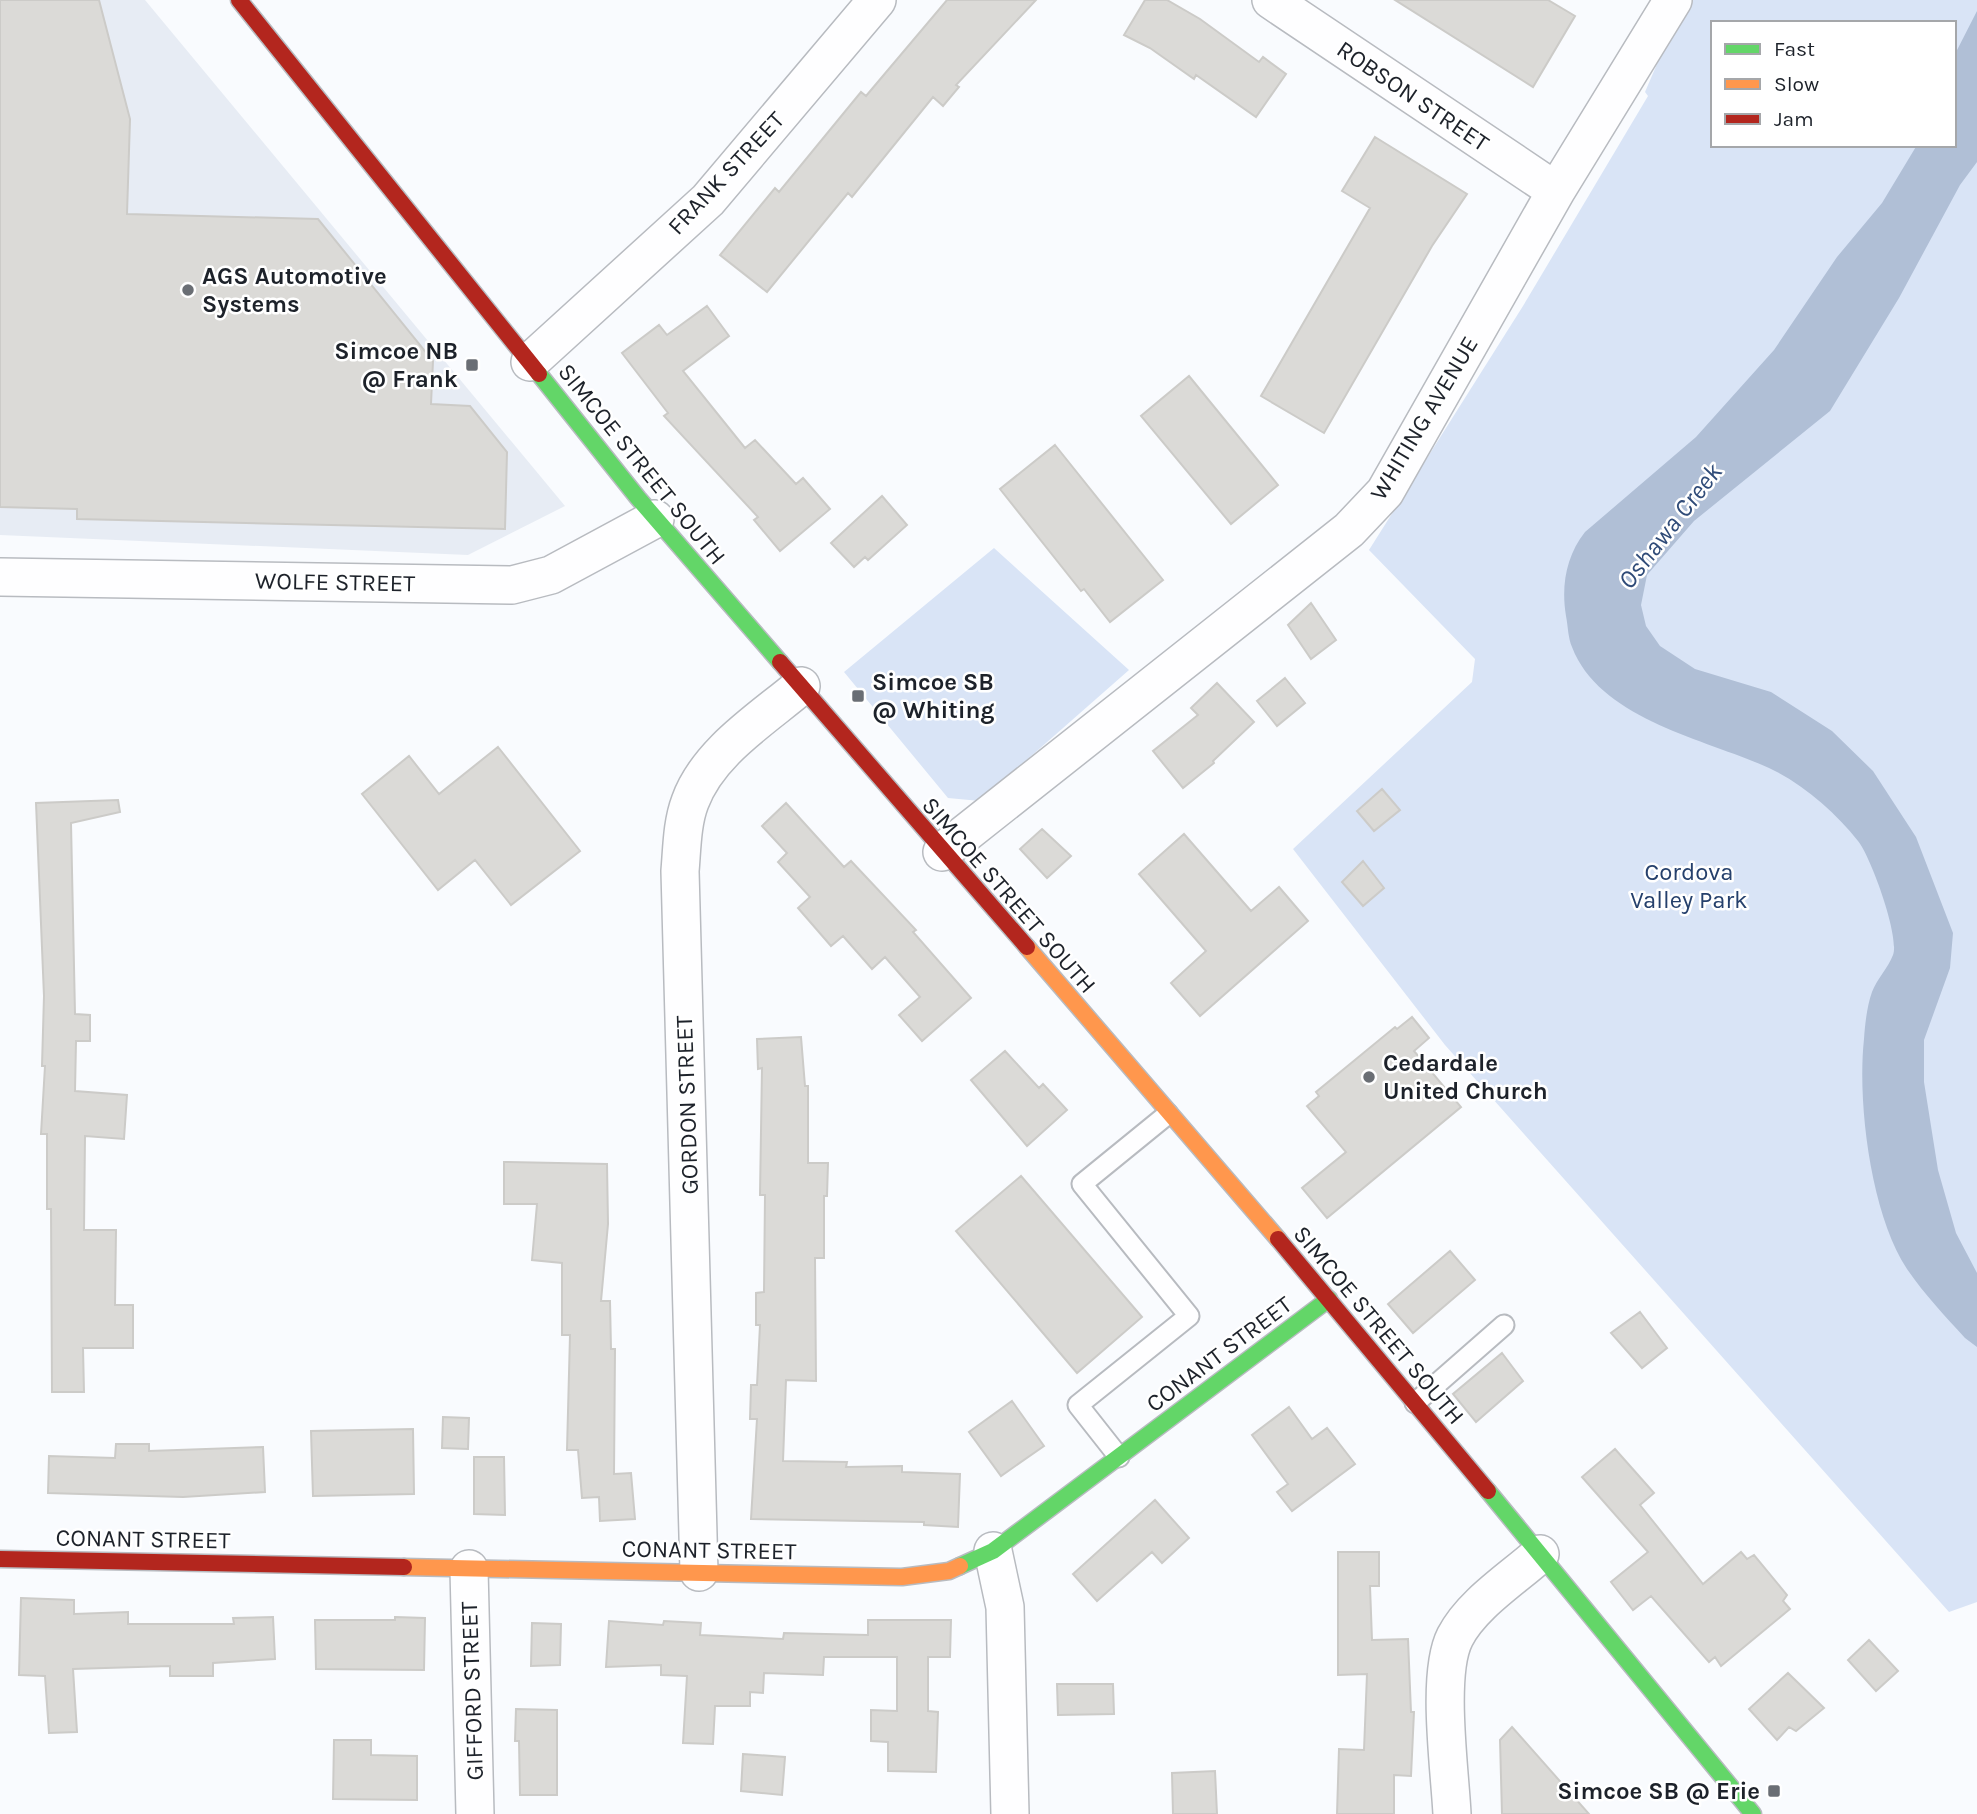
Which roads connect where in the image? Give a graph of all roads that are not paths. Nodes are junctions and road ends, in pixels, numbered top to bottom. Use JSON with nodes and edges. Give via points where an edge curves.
{"nodes":[{"id":1,"x":239,"y":0,"type":"edge"},
{"id":2,"x":877,"y":0,"type":"edge"},
{"id":3,"x":1271,"y":0,"type":"edge"},
{"id":4,"x":1673,"y":0,"type":"edge"},
{"id":5,"x":1556,"y":191,"type":"junction"},
{"id":6,"x":530,"y":362,"type":"junction"},
{"id":7,"x":655,"y":519,"type":"junction"},
{"id":8,"x":0,"y":577,"type":"edge"},
{"id":9,"x":801,"y":686,"type":"junction"},
{"id":10,"x":942,"y":852,"type":"junction"},
{"id":11,"x":1168,"y":1114,"type":"junction"},
{"id":12,"x":1329,"y":1299,"type":"junction"},
{"id":13,"x":1504,"y":1325,"type":"dead end"},
{"id":14,"x":1415,"y":1403,"type":"junction"},
{"id":15,"x":1118,"y":1457,"type":"junction"},
{"id":16,"x":993,"y":1551,"type":"junction"},
{"id":17,"x":1539,"y":1555,"type":"junction"},
{"id":18,"x":0,"y":1559,"type":"edge"},
{"id":19,"x":469,"y":1569,"type":"junction"},
{"id":20,"x":699,"y":1572,"type":"junction"},
{"id":21,"x":475,"y":1814,"type":"edge"},
{"id":22,"x":1010,"y":1814,"type":"edge"},
{"id":23,"x":1452,"y":1814,"type":"edge"},
{"id":24,"x":1753,"y":1814,"type":"edge"}],
"edges":[{"from":1,"to":6,"type":"main road","name":"SIMCOE STREET SOUTH"},
{"from":2,"to":6,"type":"street","name":"FRANK STREET","via":[[708,200]]},
{"from":3,"to":5,"type":"street","name":"ROBSON STREET"},
{"from":4,"to":5,"type":"street","name":"WHITING AVENUE"},
{"from":5,"to":10,"type":"street","name":"WHITING AVENUE","via":[[1385,492],[1349,530]]},
{"from":6,"to":7,"type":"main road","name":"SIMCOE STREET SOUTH"},
{"from":7,"to":8,"type":"street","name":"WOLFE STREET","via":[[551,575],[512,585]]},
{"from":7,"to":9,"type":"main road","name":"SIMCOE STREET SOUTH"},
{"from":9,"to":10,"type":"main road","name":"SIMCOE STREET SOUTH"},
{"from":9,"to":20,"type":"street","name":"GORDON STREET","via":[[703,776],[683,832],[680,871]]},
{"from":10,"to":11,"type":"main road","name":"SIMCOE STREET SOUTH"},
{"from":11,"to":12,"type":"main road","name":"SIMCOE STREET SOUTH"},
{"from":11,"to":15,"type":"lane","via":[[1082,1184],[1189,1316],[1078,1405]]},
{"from":12,"to":14,"type":"main road","name":"SIMCOE STREET SOUTH"},
{"from":12,"to":15,"type":"main road","name":"CONANT STREET"},
{"from":13,"to":14,"type":"lane"},
{"from":14,"to":17,"type":"main road","name":"SIMCOE STREET SOUTH"},
{"from":15,"to":16,"type":"main road","name":"CONANT STREET"},
{"from":16,"to":20,"type":"main road","name":"CONANT STREET","via":[[949,1571],[902,1577]]},
{"from":16,"to":22,"type":"street","via":[[1004,1607]]},
{"from":17,"to":23,"type":"street","via":[[1473,1613],[1454,1638],[1446,1679]]},
{"from":17,"to":24,"type":"main road","name":"SIMCOE STREET SOUTH"},
{"from":18,"to":19,"type":"main road","name":"CONANT STREET"},
{"from":19,"to":20,"type":"main road","name":"CONANT STREET"},
{"from":19,"to":21,"type":"street","name":"GIFFORD STREET"}]}
